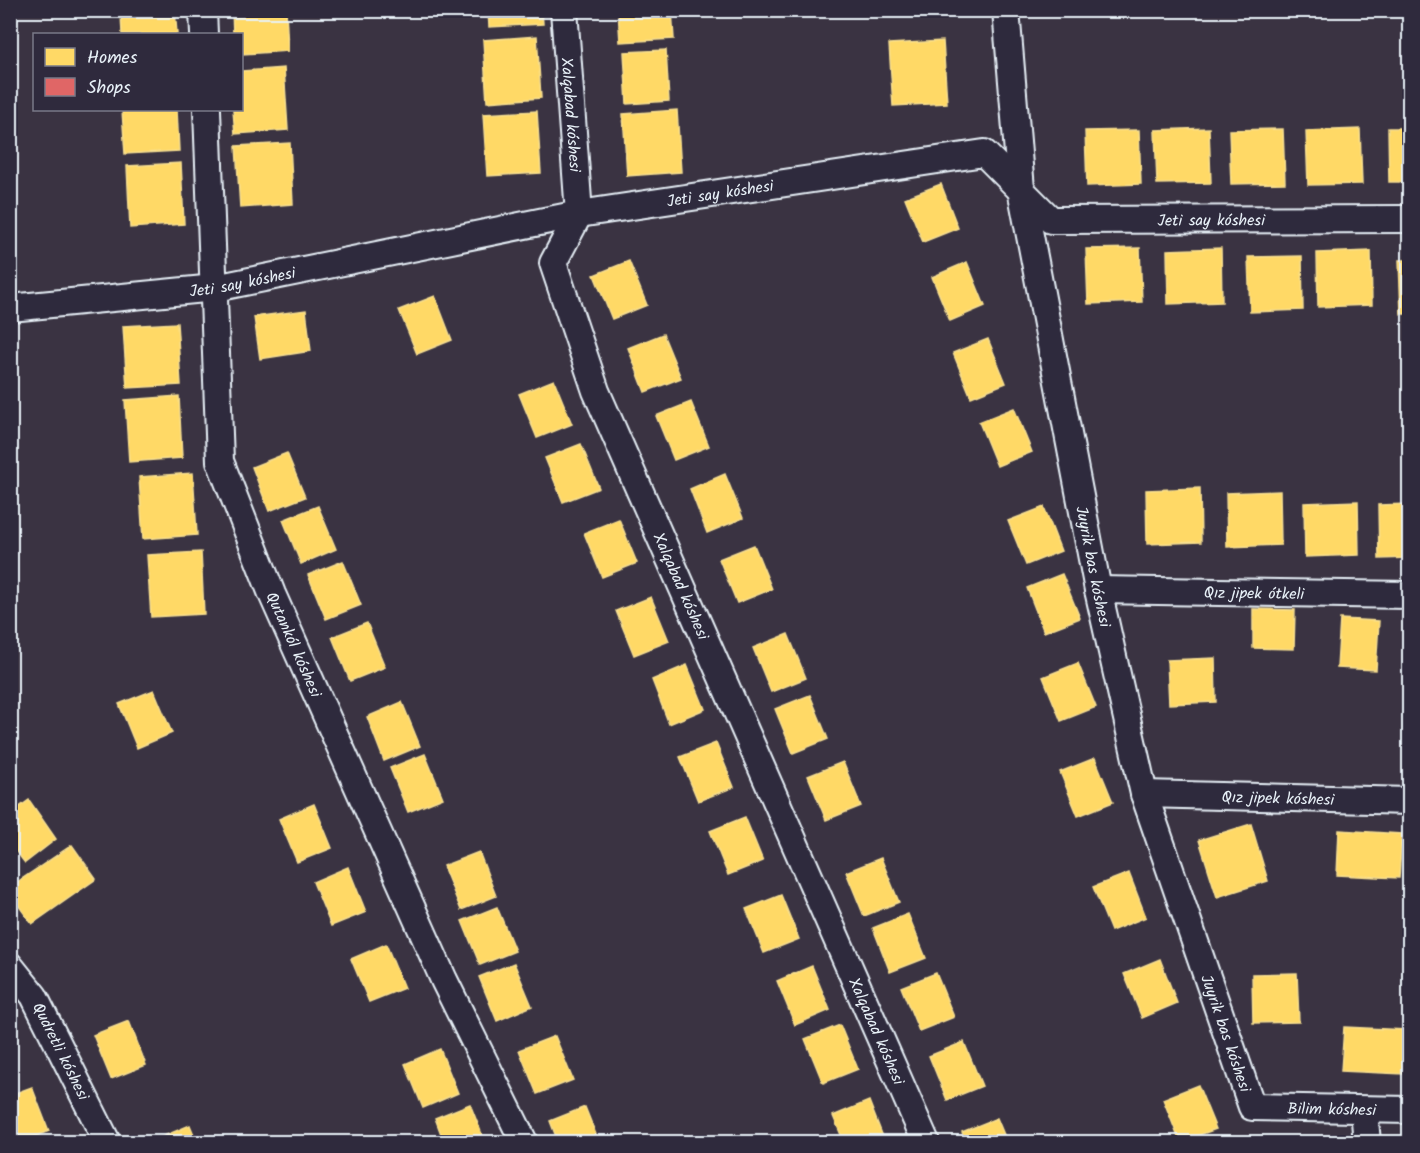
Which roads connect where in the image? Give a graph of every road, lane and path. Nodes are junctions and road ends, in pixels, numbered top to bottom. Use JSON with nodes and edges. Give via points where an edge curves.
{"nodes":[{"id":1,"x":203,"y":10,"type":"edge"},
{"id":2,"x":564,"y":10,"type":"edge"},
{"id":3,"x":1006,"y":10,"type":"edge"},
{"id":4,"x":204,"y":33,"type":"edge"},
{"id":5,"x":207,"y":111,"type":"edge"},
{"id":6,"x":1021,"y":189,"type":"junction"},
{"id":7,"x":579,"y":213,"type":"junction"},
{"id":8,"x":1410,"y":219,"type":"edge"},
{"id":9,"x":215,"y":288,"type":"junction"},
{"id":10,"x":10,"y":308,"type":"edge"},
{"id":11,"x":1098,"y":590,"type":"junction"},
{"id":12,"x":1410,"y":595,"type":"edge"},
{"id":13,"x":1144,"y":794,"type":"junction"},
{"id":14,"x":1410,"y":801,"type":"edge"},
{"id":15,"x":10,"y":966,"type":"edge"},
{"id":16,"x":1252,"y":1107,"type":"joint"},
{"id":17,"x":1364,"y":1110,"type":"junction"},
{"id":18,"x":1410,"y":1110,"type":"edge"},
{"id":19,"x":107,"y":1143,"type":"edge"},
{"id":20,"x":524,"y":1143,"type":"edge"},
{"id":21,"x":926,"y":1143,"type":"edge"},
{"id":22,"x":1366,"y":1143,"type":"edge"}],
"edges":[{"from":1,"to":4,"type":"street"},
{"from":2,"to":7,"type":"street","name":"Xalqabad kóshesi"},
{"from":3,"to":6,"type":"street","name":"Juyrik bas kóshesi"},
{"from":5,"to":9,"type":"street","name":"Qutankól kóshesi"},
{"from":6,"to":7,"type":"street","name":"Jeti say kóshesi","via":[[984,153]]},
{"from":6,"to":8,"type":"street","name":"Jeti say kóshesi","via":[[1051,220]]},
{"from":6,"to":11,"type":"street","name":"Juyrik bas kóshesi"},
{"from":7,"to":9,"type":"street","name":"Jeti say kóshesi"},
{"from":7,"to":21,"type":"street","name":"Xalqabad kóshesi","via":[[553,263],[596,391]]},
{"from":9,"to":10,"type":"street","name":"Jeti say kóshesi"},
{"from":9,"to":20,"type":"street","name":"Qutankól kóshesi","via":[[220,461],[272,594],[434,958]]},
{"from":11,"to":12,"type":"street","name":"Qız jipek ótkeli"},
{"from":11,"to":13,"type":"street","name":"Juyrik bas kóshesi"},
{"from":13,"to":14,"type":"street","name":"Qız jipek kóshesi"},
{"from":13,"to":16,"type":"street","name":"Juyrik bas kóshesi"},
{"from":15,"to":19,"type":"street","name":"Qudretli kóshesi","via":[[34,996]]},
{"from":16,"to":17,"type":"street","name":"Bilim kóshesi"},
{"from":17,"to":18,"type":"street","name":"Bilim kóshesi"},
{"from":17,"to":22,"type":"street"}]}
